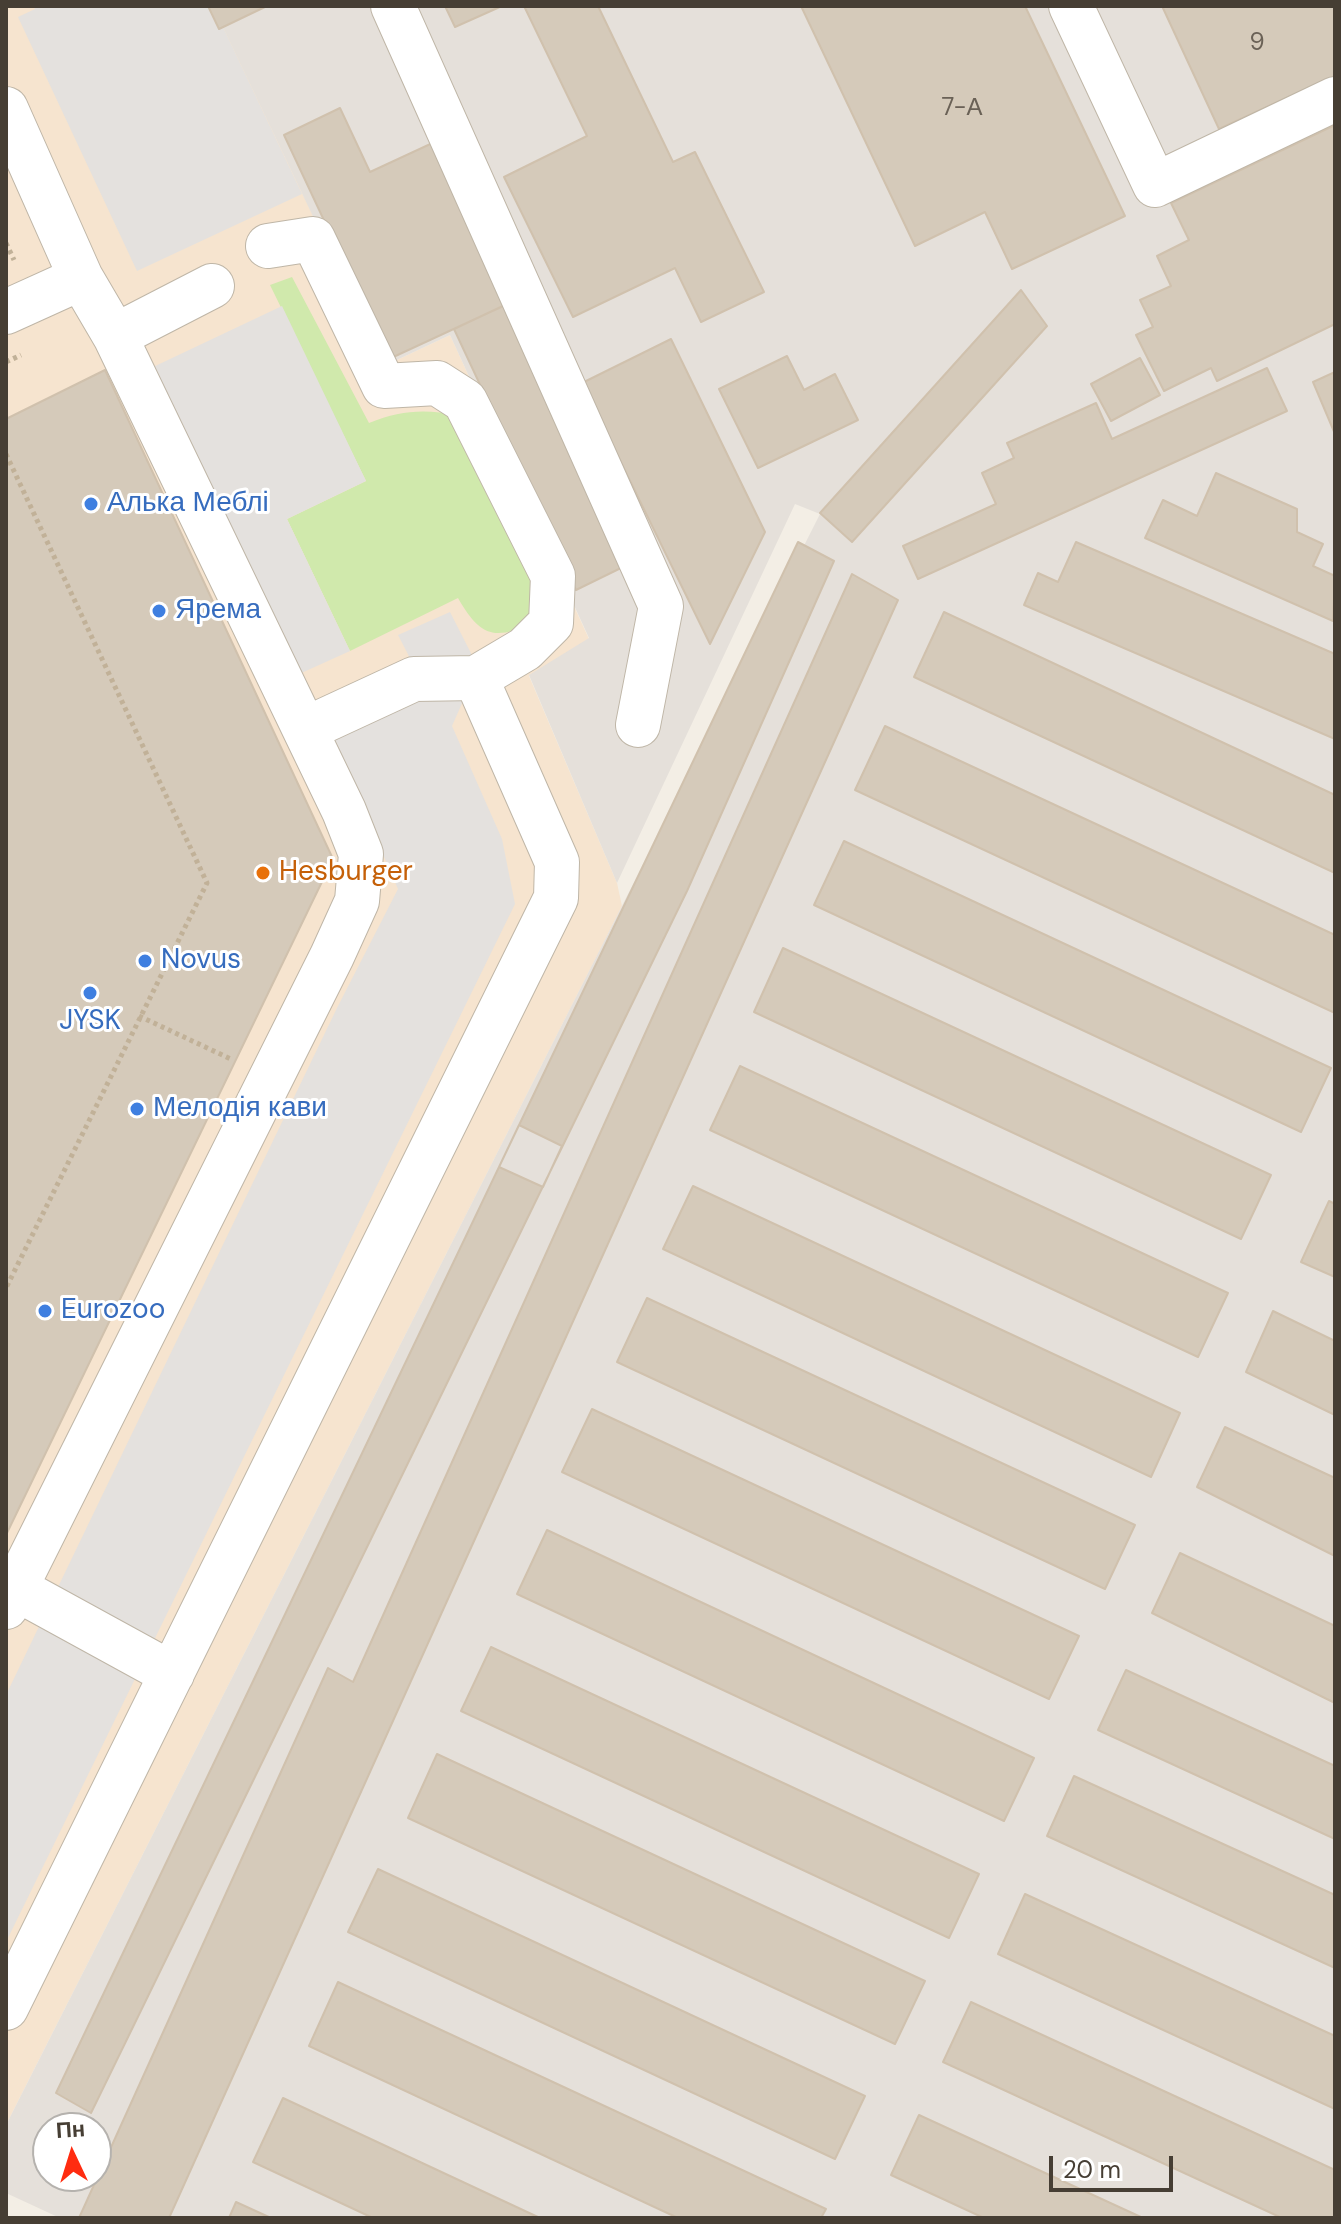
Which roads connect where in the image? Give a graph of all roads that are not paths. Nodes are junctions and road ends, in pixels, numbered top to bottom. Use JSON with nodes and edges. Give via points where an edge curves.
{"nodes":[{"id":1,"x":393,"y":6,"type":"edge"},
{"id":2,"x":1071,"y":6,"type":"edge"},
{"id":3,"x":1335,"y":99,"type":"edge"},
{"id":4,"x":6,"y":109,"type":"edge"},
{"id":5,"x":268,"y":246,"type":"dead end"},
{"id":6,"x":81,"y":278,"type":"junction"},
{"id":7,"x":212,"y":286,"type":"dead end"},
{"id":8,"x":6,"y":312,"type":"edge"},
{"id":9,"x":115,"y":336,"type":"junction"},
{"id":10,"x":476,"y":678,"type":"junction"},
{"id":11,"x":638,"y":725,"type":"dead end"},
{"id":12,"x":306,"y":729,"type":"junction"},
{"id":13,"x":11,"y":1597,"type":"edge"},
{"id":14,"x":172,"y":1674,"type":"junction"},
{"id":15,"x":6,"y":2008,"type":"edge"}],
"edges":[{"from":1,"to":11,"type":"lane","via":[[661,606]]},
{"from":2,"to":3,"type":"lane","via":[[1155,185]]},
{"from":4,"to":6,"type":"lane"},
{"from":5,"to":10,"type":"lane","via":[[313,239],[384,386],[437,383],[465,401],[553,576],[551,623],[525,649]]},
{"from":6,"to":8,"type":"lane"},
{"from":6,"to":9,"type":"lane"},
{"from":7,"to":9,"type":"lane"},
{"from":9,"to":12,"type":"lane"},
{"from":10,"to":12,"type":"lane","via":[[414,679]]},
{"from":10,"to":14,"type":"lane","via":[[557,862],[556,898]]},
{"from":12,"to":13,"type":"lane","via":[[361,854],[357,901]]},
{"from":13,"to":14,"type":"lane"},
{"from":14,"to":15,"type":"lane"}]}
